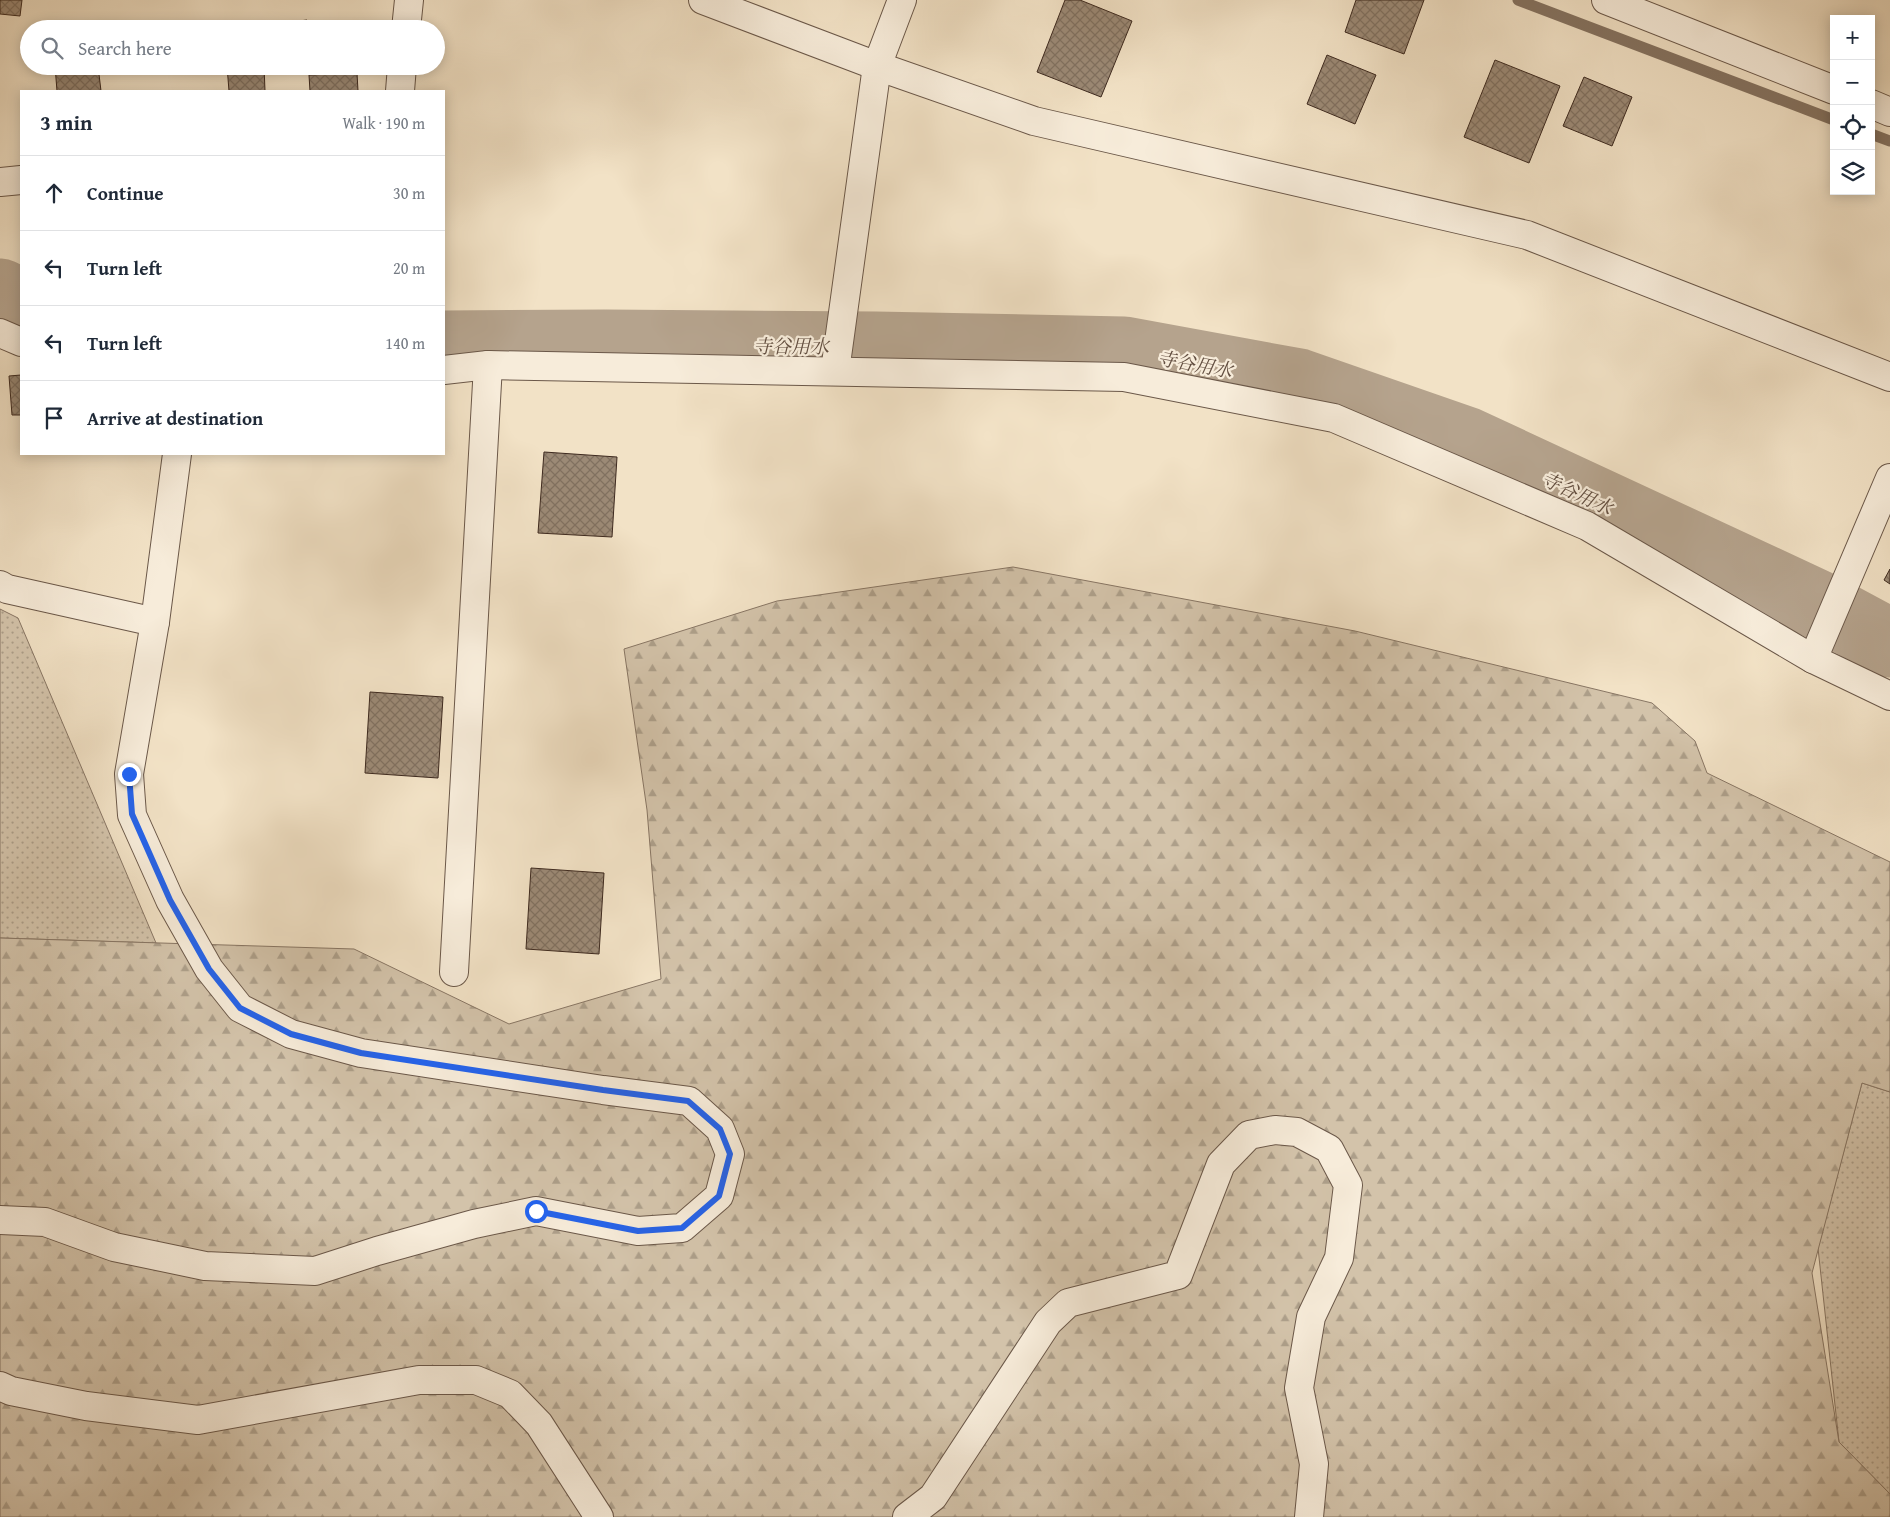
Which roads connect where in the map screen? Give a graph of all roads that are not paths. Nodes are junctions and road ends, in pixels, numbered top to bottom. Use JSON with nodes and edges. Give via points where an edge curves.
{"nodes":[{"id":1,"x":409,"y":0,"type":"edge"},
{"id":2,"x":703,"y":0,"type":"edge"},
{"id":3,"x":902,"y":0,"type":"edge"},
{"id":4,"x":1606,"y":0,"type":"edge"},
{"id":5,"x":407,"y":20,"type":"edge"},
{"id":6,"x":877,"y":66,"type":"junction"},
{"id":7,"x":401,"y":75,"type":"edge"},
{"id":8,"x":1830,"y":88,"type":"edge"},
{"id":9,"x":400,"y":90,"type":"edge"},
{"id":10,"x":1873,"y":105,"type":"edge"},
{"id":11,"x":1890,"y":112,"type":"edge"},
{"id":12,"x":20,"y":180,"type":"edge"},
{"id":13,"x":0,"y":182,"type":"edge"},
{"id":14,"x":0,"y":333,"type":"edge"},
{"id":15,"x":20,"y":342,"type":"edge"},
{"id":16,"x":488,"y":365,"type":"junction"},
{"id":17,"x":445,"y":370,"type":"edge"},
{"id":18,"x":835,"y":371,"type":"junction"},
{"id":19,"x":1890,"y":377,"type":"edge"},
{"id":20,"x":177,"y":455,"type":"edge"},
{"id":21,"x":1890,"y":478,"type":"edge"},
{"id":22,"x":0,"y":585,"type":"edge"},
{"id":23,"x":155,"y":622,"type":"junction"},
{"id":24,"x":1813,"y":659,"type":"junction"},
{"id":25,"x":1890,"y":696,"type":"edge"},
{"id":26,"x":454,"y":972,"type":"dead end"},
{"id":27,"x":0,"y":1220,"type":"edge"},
{"id":28,"x":0,"y":1386,"type":"edge"},
{"id":29,"x":599,"y":1517,"type":"edge"},
{"id":30,"x":907,"y":1517,"type":"edge"},
{"id":31,"x":1309,"y":1517,"type":"edge"}],
"edges":[{"from":1,"to":5,"type":"street"},
{"from":2,"to":6,"type":"street"},
{"from":3,"to":6,"type":"street"},
{"from":4,"to":8,"type":"street"},
{"from":6,"to":18,"type":"street"},
{"from":6,"to":19,"type":"street","via":[[1034,121],[1527,235]]},
{"from":7,"to":9,"type":"street"},
{"from":10,"to":11,"type":"street"},
{"from":12,"to":13,"type":"street"},
{"from":14,"to":15,"type":"street"},
{"from":16,"to":17,"type":"street"},
{"from":16,"to":18,"type":"street"},
{"from":16,"to":26,"type":"street"},
{"from":18,"to":24,"type":"street","via":[[1124,377],[1334,418],[1587,526]]},
{"from":20,"to":23,"type":"street"},
{"from":21,"to":24,"type":"street"},
{"from":22,"to":23,"type":"street"},
{"from":23,"to":27,"type":"street","via":[[129,774],[132,814],[170,900],[209,969],[240,1008],[291,1034],[361,1053],[688,1101],[720,1129],[730,1154],[719,1196],[682,1228],[638,1231],[536,1211],[465,1226],[315,1271],[204,1266],[114,1246],[45,1222]]},
{"from":24,"to":25,"type":"street"},
{"from":28,"to":29,"type":"street","via":[[86,1406],[198,1420],[419,1380],[476,1380],[510,1394],[539,1424]]},
{"from":30,"to":31,"type":"street","via":[[933,1497],[1048,1322],[1068,1303],[1178,1275],[1221,1164],[1249,1135],[1275,1130],[1297,1132],[1329,1149],[1348,1185],[1339,1258],[1311,1317],[1299,1388],[1314,1464]]}]}
